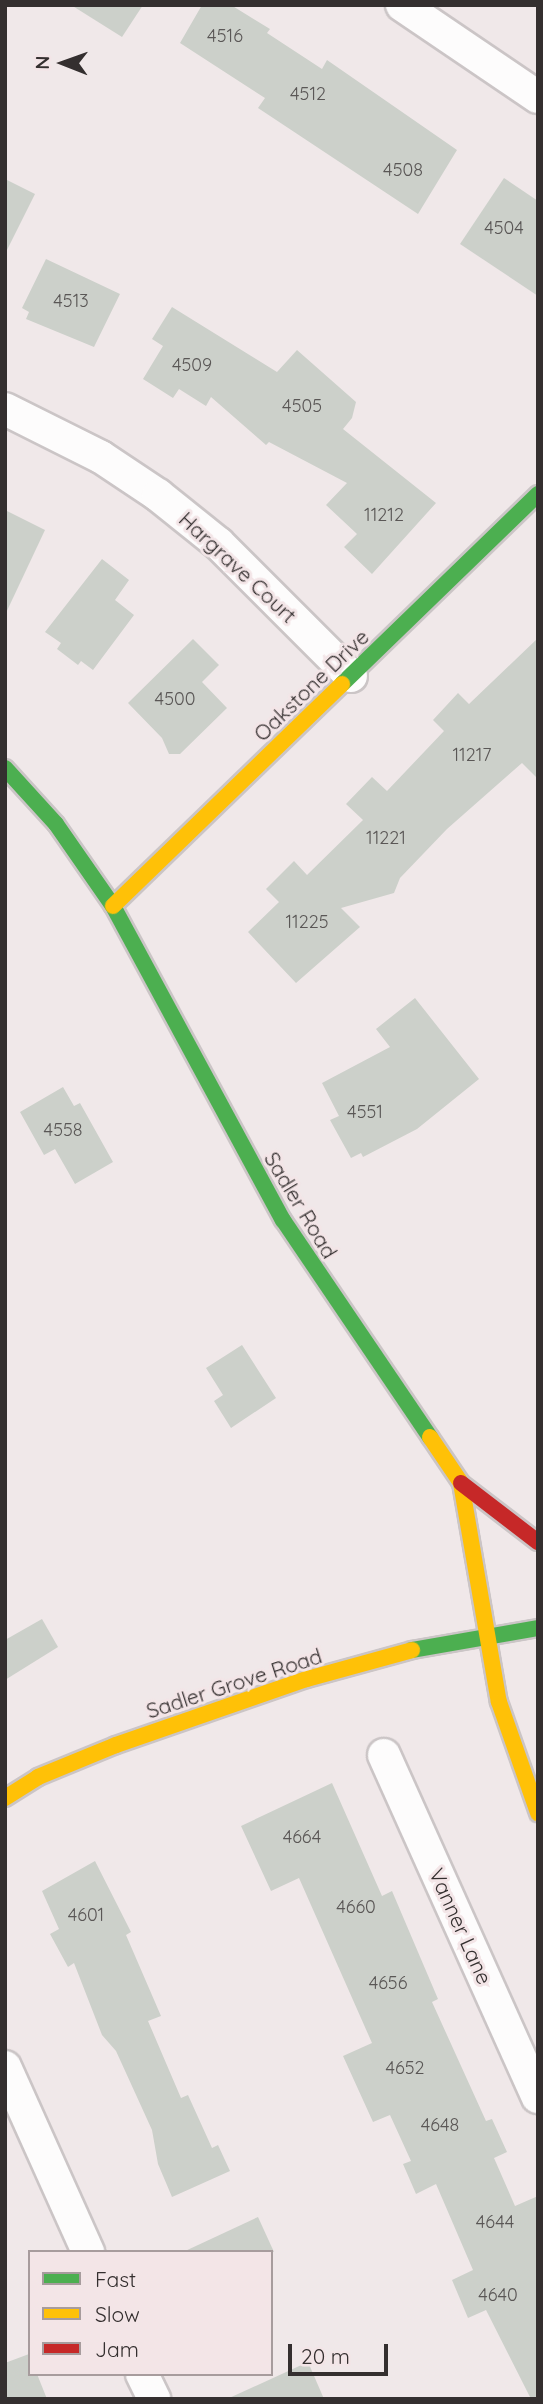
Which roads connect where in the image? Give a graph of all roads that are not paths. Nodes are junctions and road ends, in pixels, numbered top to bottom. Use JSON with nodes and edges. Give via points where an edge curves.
{"nodes":[{"id":1,"x":402,"y":5,"type":"edge"},
{"id":2,"x":538,"y":97,"type":"edge"},
{"id":3,"x":5,"y":409,"type":"edge"},
{"id":4,"x":538,"y":494,"type":"edge"},
{"id":5,"x":351,"y":676,"type":"junction"},
{"id":6,"x":5,"y":768,"type":"edge"},
{"id":7,"x":113,"y":906,"type":"junction"},
{"id":8,"x":461,"y":1483,"type":"junction"},
{"id":9,"x":538,"y":1542,"type":"edge"},
{"id":10,"x":538,"y":1628,"type":"edge"},
{"id":11,"x":485,"y":1636,"type":"junction"},
{"id":12,"x":384,"y":1755,"type":"dead end"},
{"id":13,"x":5,"y":1798,"type":"edge"},
{"id":14,"x":538,"y":1813,"type":"edge"},
{"id":15,"x":5,"y":2067,"type":"edge"},
{"id":16,"x":535,"y":2084,"type":"edge"},
{"id":17,"x":87,"y":2250,"type":"edge"},
{"id":18,"x":143,"y":2376,"type":"edge"},
{"id":19,"x":154,"y":2399,"type":"edge"}],
"edges":[{"from":1,"to":2,"type":"street"},
{"from":3,"to":5,"type":"street","name":"Hargrave Court","via":[[101,457],[158,495],[218,543]]},
{"from":4,"to":5,"type":"street","name":"Oakstone Drive"},
{"from":5,"to":7,"type":"street","name":"Oakstone Drive"},
{"from":6,"to":7,"type":"street","name":"Sadler Road","via":[[56,824]]},
{"from":7,"to":8,"type":"street","name":"Sadler Road","via":[[283,1220]]},
{"from":8,"to":9,"type":"street"},
{"from":8,"to":11,"type":"street","name":"Sadler Road"},
{"from":10,"to":11,"type":"street"},
{"from":11,"to":13,"type":"street","name":"Sadler Grove Road","via":[[401,1653],[205,1713],[38,1777]]},
{"from":11,"to":14,"type":"street","name":"Sadler Road","via":[[499,1702]]},
{"from":12,"to":16,"type":"street","name":"Vanner Lane"},
{"from":15,"to":17,"type":"street"},
{"from":18,"to":19,"type":"street"}]}
